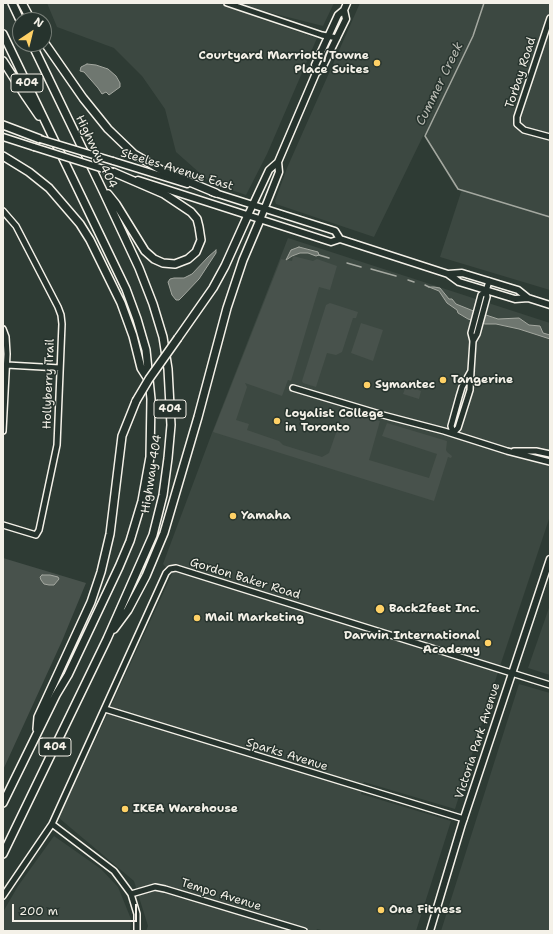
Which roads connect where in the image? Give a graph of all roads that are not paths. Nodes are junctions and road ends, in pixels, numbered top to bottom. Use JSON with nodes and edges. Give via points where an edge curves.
{"nodes":[{"id":1,"x":22,"y":3,"type":"edge"},
{"id":2,"x":227,"y":3,"type":"edge"},
{"id":3,"x":347,"y":3,"type":"edge"},
{"id":4,"x":344,"y":10,"type":"junction"},
{"id":5,"x":27,"y":12,"type":"edge"},
{"id":6,"x":550,"y":18,"type":"edge"},
{"id":7,"x":3,"y":34,"type":"edge"},
{"id":8,"x":328,"y":37,"type":"junction"},
{"id":9,"x":337,"y":38,"type":"junction"},
{"id":10,"x":36,"y":52,"type":"edge"},
{"id":11,"x":51,"y":52,"type":"edge"},
{"id":12,"x":3,"y":61,"type":"edge"},
{"id":13,"x":316,"y":73,"type":"junction"},
{"id":14,"x":3,"y":125,"type":"edge"},
{"id":15,"x":3,"y":128,"type":"edge"},
{"id":16,"x":51,"y":132,"type":"junction"},
{"id":17,"x":3,"y":137,"type":"edge"},
{"id":18,"x":550,"y":137,"type":"edge"},
{"id":19,"x":40,"y":139,"type":"junction"},
{"id":20,"x":3,"y":156,"type":"edge"},
{"id":21,"x":278,"y":162,"type":"junction"},
{"id":22,"x":113,"y":172,"type":"junction"},
{"id":23,"x":99,"y":182,"type":"junction"},
{"id":24,"x":216,"y":193,"type":"junction"},
{"id":25,"x":253,"y":205,"type":"junction"},
{"id":26,"x":265,"y":209,"type":"junction"},
{"id":27,"x":3,"y":211,"type":"edge"},
{"id":28,"x":248,"y":216,"type":"junction"},
{"id":29,"x":260,"y":220,"type":"junction"},
{"id":30,"x":340,"y":239,"type":"junction"},
{"id":31,"x":448,"y":274,"type":"junction"},
{"id":32,"x":489,"y":281,"type":"junction"},
{"id":33,"x":486,"y":291,"type":"junction"},
{"id":34,"x":528,"y":298,"type":"junction"},
{"id":35,"x":550,"y":305,"type":"edge"},
{"id":36,"x":3,"y":329,"type":"edge"},
{"id":37,"x":473,"y":341,"type":"junction"},
{"id":38,"x":6,"y":365,"type":"junction"},
{"id":39,"x":60,"y":368,"type":"junction"},
{"id":40,"x":471,"y":371,"type":"junction"},
{"id":41,"x":149,"y":381,"type":"junction"},
{"id":42,"x":293,"y":388,"type":"dead end"},
{"id":43,"x":3,"y":431,"type":"edge"},
{"id":44,"x":453,"y":433,"type":"junction"},
{"id":45,"x":507,"y":451,"type":"junction"},
{"id":46,"x":550,"y":454,"type":"edge"},
{"id":47,"x":550,"y":462,"type":"edge"},
{"id":48,"x":3,"y":525,"type":"edge"},
{"id":49,"x":550,"y":559,"type":"edge"},
{"id":50,"x":107,"y":639,"type":"junction"},
{"id":51,"x":512,"y":673,"type":"junction"},
{"id":52,"x":550,"y":685,"type":"edge"},
{"id":53,"x":105,"y":709,"type":"junction"},
{"id":54,"x":36,"y":735,"type":"junction"},
{"id":55,"x":3,"y":803,"type":"edge"},
{"id":56,"x":464,"y":820,"type":"junction"},
{"id":57,"x":52,"y":824,"type":"junction"},
{"id":58,"x":3,"y":854,"type":"edge"},
{"id":59,"x":131,"y":894,"type":"junction"},
{"id":60,"x":3,"y":896,"type":"edge"},
{"id":61,"x":137,"y":931,"type":"edge"},
{"id":62,"x":304,"y":931,"type":"edge"},
{"id":63,"x":430,"y":931,"type":"edge"}],
"edges":[{"from":1,"to":5,"type":"highway"},
{"from":2,"to":8,"type":"street"},
{"from":3,"to":4,"type":"main road"},
{"from":4,"to":8,"type":"main road","via":[[338,15]]},
{"from":4,"to":9,"type":"main road","via":[[346,19]]},
{"from":6,"to":18,"type":"street","name":"Torbay Road","via":[[517,117],[517,124],[524,130]]},
{"from":7,"to":16,"type":"highway","name":"Highway 404","number":"404"},
{"from":8,"to":9,"type":"street"},
{"from":8,"to":13,"type":"main road","via":[[315,65]]},
{"from":9,"to":13,"type":"main road","via":[[322,68]]},
{"from":10,"to":23,"type":"highway","name":"Highway 404","number":"404"},
{"from":11,"to":24,"type":"highway","via":[[108,129],[134,154],[163,172]]},
{"from":12,"to":16,"type":"highway"},
{"from":13,"to":21,"type":"main road"},
{"from":14,"to":19,"type":"highway"},
{"from":15,"to":19,"type":"main road","name":"Steeles Avenue East"},
{"from":16,"to":41,"type":"highway","name":"Highway 404","number":"404","via":[[126,289],[146,350]]},
{"from":17,"to":22,"type":"main road","name":"Steeles Avenue East","bridge":true},
{"from":19,"to":24,"type":"main road","name":"Steeles Avenue East","bridge":true},
{"from":20,"to":41,"type":"highway","via":[[44,184],[80,224],[121,303],[141,368]]},
{"from":21,"to":25,"type":"main road","via":[[269,170]]},
{"from":21,"to":26,"type":"main road","via":[[279,172]]},
{"from":22,"to":23,"type":"highway","via":[[164,194],[191,212],[197,219],[201,240],[196,252],[188,259],[175,264],[154,259],[145,251]]},
{"from":22,"to":28,"type":"main road","name":"Steeles Avenue East"},
{"from":23,"to":50,"type":"highway","name":"Highway 404","number":"404","via":[[153,304],[163,337],[171,418],[163,495],[153,535]]},
{"from":24,"to":25,"type":"main road","name":"Steeles Avenue East"},
{"from":25,"to":26,"type":"main road","name":"Steeles Avenue East"},
{"from":25,"to":28,"type":"main road"},
{"from":26,"to":29,"type":"main road"},
{"from":26,"to":30,"type":"main road","name":"Steeles Avenue East","via":[[335,231]]},
{"from":27,"to":39,"type":"street","name":"Hollyberry Trail","via":[[16,228],[60,311]]},
{"from":28,"to":29,"type":"main road","name":"Steeles Avenue East"},
{"from":28,"to":54,"type":"highway","bridge":true,"via":[[213,288],[136,401],[122,436],[110,534],[100,572],[90,602],[38,717]]},
{"from":29,"to":30,"type":"main road","name":"Steeles Avenue East","via":[[331,242]]},
{"from":29,"to":50,"type":"highway","via":[[227,308],[164,533],[128,610]]},
{"from":30,"to":31,"type":"main road","name":"Steeles Avenue East"},
{"from":31,"to":32,"type":"main road","name":"Steeles Avenue East","via":[[462,273]]},
{"from":31,"to":33,"type":"main road","name":"Steeles Avenue East","via":[[459,282]]},
{"from":32,"to":33,"type":"street"},
{"from":32,"to":34,"type":"main road","name":"Steeles Avenue East","via":[[518,290]]},
{"from":33,"to":34,"type":"main road","name":"Steeles Avenue East","via":[[515,300]]},
{"from":33,"to":37,"type":"street","via":[[480,326]]},
{"from":33,"to":37,"type":"street","via":[[481,295],[473,324]]},
{"from":34,"to":35,"type":"main road","name":"Steeles Avenue East"},
{"from":36,"to":38,"type":"street","via":[[7,345]]},
{"from":37,"to":40,"type":"street"},
{"from":38,"to":39,"type":"street"},
{"from":38,"to":43,"type":"street"},
{"from":39,"to":48,"type":"street","name":"Hollyberry Trail","via":[[57,445],[39,530],[36,535]]},
{"from":40,"to":44,"type":"street","via":[[470,390],[458,428]]},
{"from":40,"to":44,"type":"street","via":[[459,397],[451,426]]},
{"from":41,"to":54,"type":"highway","name":"Highway 404","number":"404","via":[[150,457],[142,501],[130,541],[68,675]]},
{"from":42,"to":44,"type":"street"},
{"from":44,"to":45,"type":"street"},
{"from":45,"to":46,"type":"street","via":[[536,451]]},
{"from":45,"to":47,"type":"street"},
{"from":49,"to":51,"type":"main road","name":"Victoria Park Avenue"},
{"from":50,"to":58,"type":"highway","name":"Highway 404","number":"404"},
{"from":51,"to":52,"type":"street","name":"Gordon Baker Road"},
{"from":51,"to":53,"type":"street","name":"Gordon Baker Road","via":[[176,568],[166,573]]},
{"from":51,"to":56,"type":"main road","name":"Victoria Park Avenue"},
{"from":53,"to":56,"type":"street","name":"Sparks Avenue"},
{"from":53,"to":57,"type":"street","name":"Gordon Baker Road"},
{"from":54,"to":55,"type":"highway","name":"Highway 404","number":"404"},
{"from":56,"to":63,"type":"main road","name":"Victoria Park Avenue"},
{"from":57,"to":59,"type":"street","via":[[114,871]]},
{"from":57,"to":60,"type":"street","name":"Gordon Baker Road"},
{"from":59,"to":61,"type":"street","via":[[137,914]]},
{"from":59,"to":62,"type":"street","name":"Tempo Avenue","via":[[156,887],[165,888]]}]}
